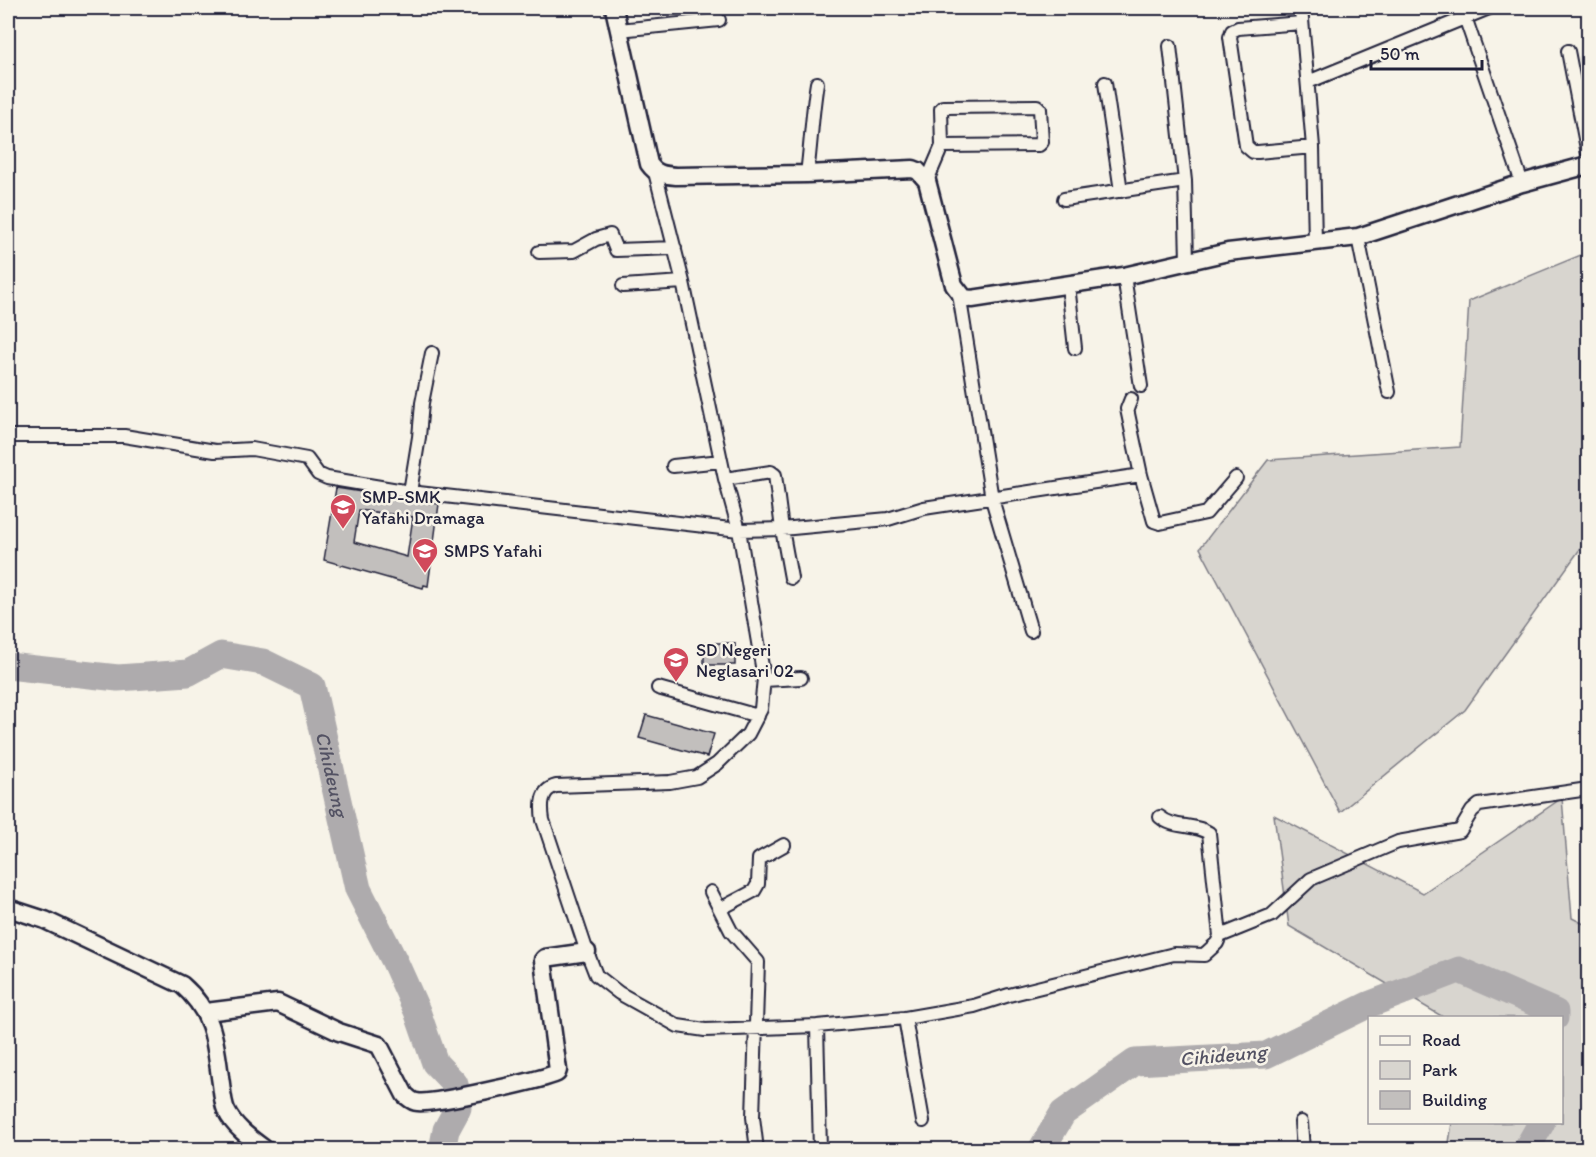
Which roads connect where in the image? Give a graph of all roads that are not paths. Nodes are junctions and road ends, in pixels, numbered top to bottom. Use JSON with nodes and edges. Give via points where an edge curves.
{"nodes":[{"id":1,"x":614,"y":8,"type":"edge"},
{"id":2,"x":1301,"y":8,"type":"edge"},
{"id":3,"x":1489,"y":8,"type":"edge"},
{"id":4,"x":1466,"y":17,"type":"junction"},
{"id":5,"x":719,"y":20,"type":"dead end"},
{"id":6,"x":1302,"y":23,"type":"junction"},
{"id":7,"x":619,"y":30,"type":"junction"},
{"id":8,"x":1170,"y":46,"type":"dead end"},
{"id":9,"x":1568,"y":51,"type":"dead end"},
{"id":10,"x":1308,"y":82,"type":"junction"},
{"id":11,"x":817,"y":83,"type":"dead end"},
{"id":12,"x":1105,"y":83,"type":"dead end"},
{"id":13,"x":942,"y":146,"type":"junction"},
{"id":14,"x":1313,"y":147,"type":"junction"},
{"id":15,"x":1588,"y":154,"type":"edge"},
{"id":16,"x":1588,"y":165,"type":"edge"},
{"id":17,"x":655,"y":172,"type":"junction"},
{"id":18,"x":807,"y":174,"type":"junction"},
{"id":19,"x":927,"y":181,"type":"junction"},
{"id":20,"x":1185,"y":181,"type":"junction"},
{"id":21,"x":1522,"y":183,"type":"junction"},
{"id":22,"x":1121,"y":191,"type":"junction"},
{"id":23,"x":1064,"y":199,"type":"dead end"},
{"id":24,"x":1358,"y":237,"type":"junction"},
{"id":25,"x":1315,"y":243,"type":"junction"},
{"id":26,"x":675,"y":248,"type":"junction"},
{"id":27,"x":539,"y":252,"type":"dead end"},
{"id":28,"x":1187,"y":261,"type":"junction"},
{"id":29,"x":1124,"y":276,"type":"junction"},
{"id":30,"x":684,"y":282,"type":"junction"},
{"id":31,"x":1068,"y":285,"type":"junction"},
{"id":32,"x":623,"y":286,"type":"dead end"},
{"id":33,"x":959,"y":294,"type":"junction"},
{"id":34,"x":1075,"y":348,"type":"dead end"},
{"id":35,"x":432,"y":353,"type":"dead end"},
{"id":36,"x":1141,"y":386,"type":"dead end"},
{"id":37,"x":1389,"y":392,"type":"dead end"},
{"id":38,"x":1131,"y":399,"type":"dead end"},
{"id":39,"x":8,"y":436,"type":"edge"},
{"id":40,"x":721,"y":461,"type":"junction"},
{"id":41,"x":673,"y":466,"type":"dead end"},
{"id":42,"x":1141,"y":475,"type":"junction"},
{"id":43,"x":1236,"y":478,"type":"dead end"},
{"id":44,"x":725,"y":479,"type":"junction"},
{"id":45,"x":410,"y":492,"type":"junction"},
{"id":46,"x":992,"y":499,"type":"junction"},
{"id":47,"x":782,"y":528,"type":"junction"},
{"id":48,"x":739,"y":530,"type":"junction"},
{"id":49,"x":791,"y":578,"type":"dead end"},
{"id":50,"x":1031,"y":632,"type":"dead end"},
{"id":51,"x":801,"y":678,"type":"dead end"},
{"id":52,"x":764,"y":680,"type":"junction"},
{"id":53,"x":658,"y":688,"type":"dead end"},
{"id":54,"x":758,"y":716,"type":"junction"},
{"id":55,"x":1588,"y":789,"type":"edge"},
{"id":56,"x":1160,"y":817,"type":"dead end"},
{"id":57,"x":784,"y":845,"type":"dead end"},
{"id":58,"x":711,"y":892,"type":"dead end"},
{"id":59,"x":8,"y":908,"type":"edge"},
{"id":60,"x":720,"y":909,"type":"junction"},
{"id":61,"x":1220,"y":936,"type":"junction"},
{"id":62,"x":587,"y":952,"type":"junction"},
{"id":63,"x":206,"y":1012,"type":"junction"},
{"id":64,"x":905,"y":1018,"type":"junction"},
{"id":65,"x":817,"y":1026,"type":"junction"},
{"id":66,"x":755,"y":1027,"type":"junction"},
{"id":67,"x":923,"y":1121,"type":"dead end"},
{"id":68,"x":1301,"y":1122,"type":"dead end"},
{"id":69,"x":266,"y":1149,"type":"edge"},
{"id":70,"x":757,"y":1149,"type":"edge"},
{"id":71,"x":820,"y":1149,"type":"edge"},
{"id":72,"x":1303,"y":1149,"type":"edge"}],
"edges":[{"from":1,"to":7,"type":"street"},
{"from":2,"to":6,"type":"street"},
{"from":3,"to":4,"type":"street"},
{"from":4,"to":10,"type":"street"},
{"from":4,"to":21,"type":"street"},
{"from":5,"to":7,"type":"street"},
{"from":6,"to":10,"type":"street"},
{"from":6,"to":14,"type":"street","via":[[1238,28],[1230,37],[1246,146],[1258,153]]},
{"from":7,"to":17,"type":"street","via":[[649,164]]},
{"from":8,"to":20,"type":"street"},
{"from":9,"to":15,"type":"street"},
{"from":10,"to":14,"type":"street"},
{"from":11,"to":18,"type":"street"},
{"from":12,"to":22,"type":"street"},
{"from":13,"to":13,"type":"street","via":[[1039,145],[1040,109],[943,107]]},
{"from":13,"to":19,"type":"street"},
{"from":14,"to":25,"type":"street"},
{"from":16,"to":21,"type":"street"},
{"from":17,"to":18,"type":"street","via":[[675,176]]},
{"from":17,"to":26,"type":"street"},
{"from":18,"to":19,"type":"street","via":[[905,168],[918,171]]},
{"from":19,"to":33,"type":"street"},
{"from":20,"to":22,"type":"street"},
{"from":20,"to":28,"type":"street"},
{"from":21,"to":24,"type":"street"},
{"from":22,"to":23,"type":"street"},
{"from":24,"to":25,"type":"street"},
{"from":24,"to":37,"type":"street"},
{"from":25,"to":28,"type":"street","via":[[1250,249]]},
{"from":26,"to":27,"type":"street","via":[[616,250],[610,235],[574,251]]},
{"from":26,"to":30,"type":"street"},
{"from":28,"to":29,"type":"street"},
{"from":29,"to":31,"type":"street"},
{"from":29,"to":36,"type":"street"},
{"from":30,"to":32,"type":"street"},
{"from":30,"to":40,"type":"street"},
{"from":31,"to":33,"type":"street","via":[[981,300]]},
{"from":31,"to":34,"type":"street"},
{"from":33,"to":46,"type":"street"},
{"from":35,"to":45,"type":"street"},
{"from":38,"to":42,"type":"street","via":[[1127,409]]},
{"from":39,"to":45,"type":"street","via":[[124,436],[215,451],[252,449],[307,459],[318,474],[327,478]]},
{"from":40,"to":41,"type":"street"},
{"from":40,"to":44,"type":"street"},
{"from":42,"to":43,"type":"street","via":[[1157,523],[1206,513]]},
{"from":42,"to":46,"type":"street"},
{"from":44,"to":47,"type":"street","via":[[774,473]]},
{"from":44,"to":48,"type":"street"},
{"from":45,"to":48,"type":"street"},
{"from":46,"to":47,"type":"street","via":[[924,508],[888,519]]},
{"from":46,"to":50,"type":"street"},
{"from":47,"to":48,"type":"street"},
{"from":47,"to":49,"type":"street"},
{"from":48,"to":52,"type":"street"},
{"from":51,"to":52,"type":"street"},
{"from":52,"to":54,"type":"street"},
{"from":53,"to":54,"type":"street"},
{"from":54,"to":62,"type":"street","via":[[738,745],[697,777],[670,782],[556,786],[545,793],[543,820]]},
{"from":55,"to":61,"type":"street","via":[[1479,805],[1460,831],[1398,842],[1311,879],[1272,915]]},
{"from":56,"to":61,"type":"street","via":[[1170,824],[1209,833]]},
{"from":57,"to":60,"type":"street","via":[[759,859],[754,891]]},
{"from":58,"to":60,"type":"street"},
{"from":59,"to":63,"type":"street","via":[[45,920],[182,985]]},
{"from":60,"to":66,"type":"street","via":[[731,931],[758,962]]},
{"from":61,"to":64,"type":"street","via":[[1204,955],[1174,954],[974,1006]]},
{"from":62,"to":63,"type":"street","via":[[543,960],[556,1073],[424,1102],[411,1101],[405,1095],[379,1045],[339,1032],[284,1005],[267,1003]]},
{"from":62,"to":66,"type":"street","via":[[596,975],[607,984],[678,1026],[705,1030]]},
{"from":63,"to":69,"type":"street","via":[[216,1044],[227,1111],[241,1130]]},
{"from":64,"to":65,"type":"street"},
{"from":64,"to":67,"type":"street"},
{"from":65,"to":66,"type":"street"},
{"from":65,"to":71,"type":"street"},
{"from":66,"to":70,"type":"street","via":[[753,1117]]},
{"from":68,"to":72,"type":"street"}]}
